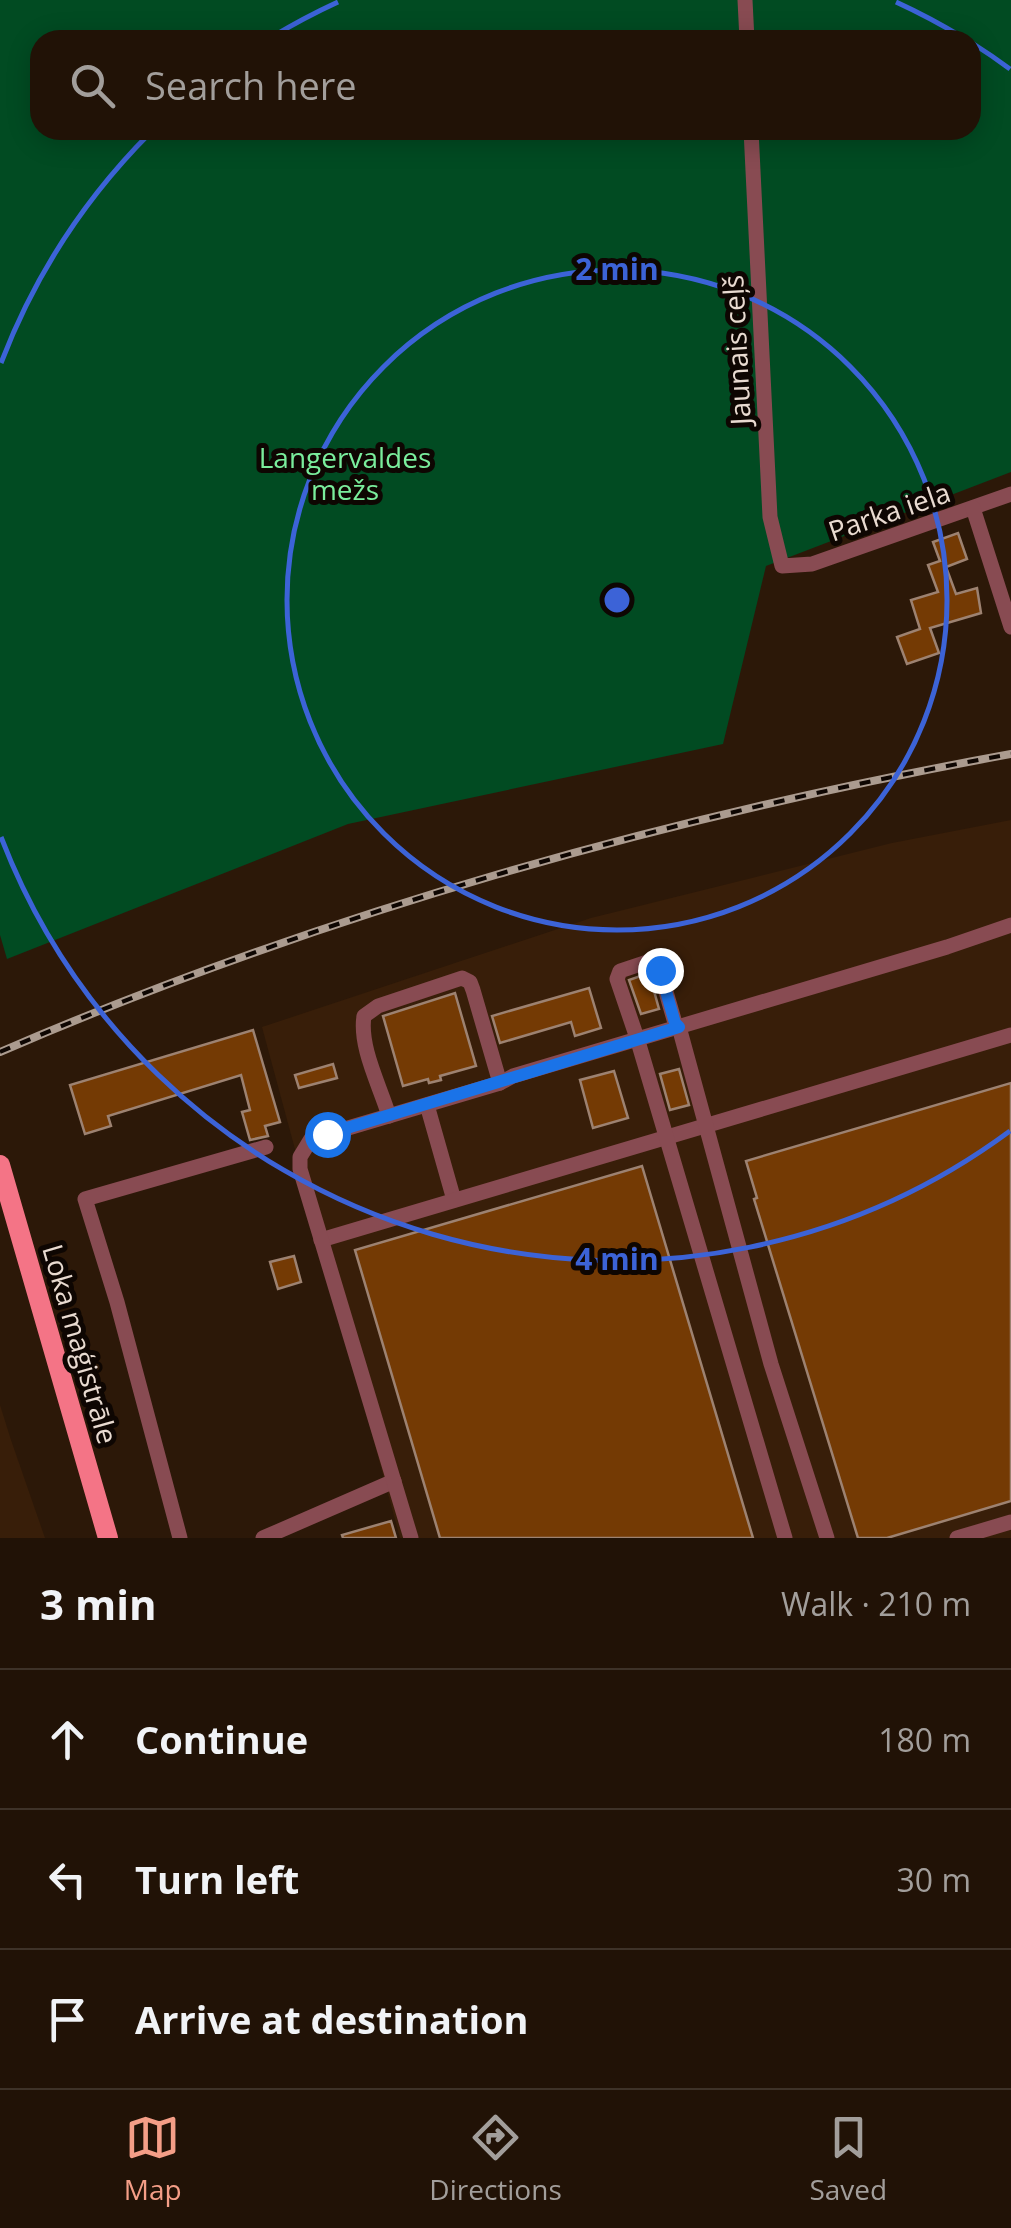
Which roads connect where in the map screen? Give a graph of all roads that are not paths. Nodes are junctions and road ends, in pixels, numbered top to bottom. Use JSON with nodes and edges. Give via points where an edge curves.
{"nodes":[{"id":1,"x":745,"y":0,"type":"edge"},
{"id":2,"x":746,"y":30,"type":"edge"},
{"id":3,"x":751,"y":140,"type":"edge"},
{"id":4,"x":1011,"y":494,"type":"edge"},
{"id":5,"x":973,"y":508,"type":"junction"},
{"id":6,"x":782,"y":566,"type":"joint"},
{"id":7,"x":1011,"y":627,"type":"edge"},
{"id":8,"x":1011,"y":925,"type":"edge"},
{"id":9,"x":679,"y":1027,"type":"junction"},
{"id":10,"x":1011,"y":1035,"type":"edge"},
{"id":11,"x":637,"y":1038,"type":"junction"},
{"id":12,"x":500,"y":1083,"type":"junction"},
{"id":13,"x":427,"y":1105,"type":"junction"},
{"id":14,"x":389,"y":1116,"type":"junction"},
{"id":15,"x":705,"y":1126,"type":"junction"},
{"id":16,"x":666,"y":1137,"type":"junction"},
{"id":17,"x":266,"y":1147,"type":"dead end"},
{"id":18,"x":0,"y":1165,"type":"edge"},
{"id":19,"x":454,"y":1200,"type":"junction"},
{"id":20,"x":322,"y":1240,"type":"junction"},
{"id":21,"x":394,"y":1480,"type":"junction"},
{"id":22,"x":1011,"y":1522,"type":"edge"},
{"id":23,"x":108,"y":1538,"type":"edge"},
{"id":24,"x":180,"y":1538,"type":"edge"},
{"id":25,"x":263,"y":1538,"type":"edge"},
{"id":26,"x":411,"y":1538,"type":"edge"},
{"id":27,"x":786,"y":1538,"type":"edge"},
{"id":28,"x":827,"y":1538,"type":"edge"},
{"id":29,"x":957,"y":1538,"type":"edge"}],
"edges":[{"from":1,"to":2,"type":"street"},
{"from":3,"to":6,"type":"street","name":"Jaunais ceļš","via":[[770,517]]},
{"from":4,"to":5,"type":"street","name":"Parka iela"},
{"from":5,"to":6,"type":"street","name":"Parka iela","via":[[812,564]]},
{"from":5,"to":7,"type":"street"},
{"from":8,"to":9,"type":"street"},
{"from":9,"to":11,"type":"street"},
{"from":9,"to":11,"type":"street","via":[[660,970],[650,962],[616,974]]},
{"from":9,"to":15,"type":"street"},
{"from":10,"to":15,"type":"street"},
{"from":11,"to":12,"type":"street"},
{"from":11,"to":16,"type":"street"},
{"from":12,"to":13,"type":"street"},
{"from":12,"to":14,"type":"street","via":[[474,990],[462,978],[364,1016]]},
{"from":13,"to":14,"type":"street"},
{"from":13,"to":19,"type":"street"},
{"from":14,"to":20,"type":"street","via":[[311,1140],[304,1148],[300,1169]]},
{"from":15,"to":16,"type":"street"},
{"from":15,"to":28,"type":"street"},
{"from":16,"to":19,"type":"street"},
{"from":16,"to":27,"type":"street"},
{"from":17,"to":24,"type":"street","via":[[86,1200]]},
{"from":18,"to":23,"type":"main road","name":"Loka maģistrāle"},
{"from":19,"to":20,"type":"street"},
{"from":20,"to":21,"type":"street"},
{"from":21,"to":25,"type":"street"},
{"from":21,"to":26,"type":"street"},
{"from":22,"to":29,"type":"street"}]}
